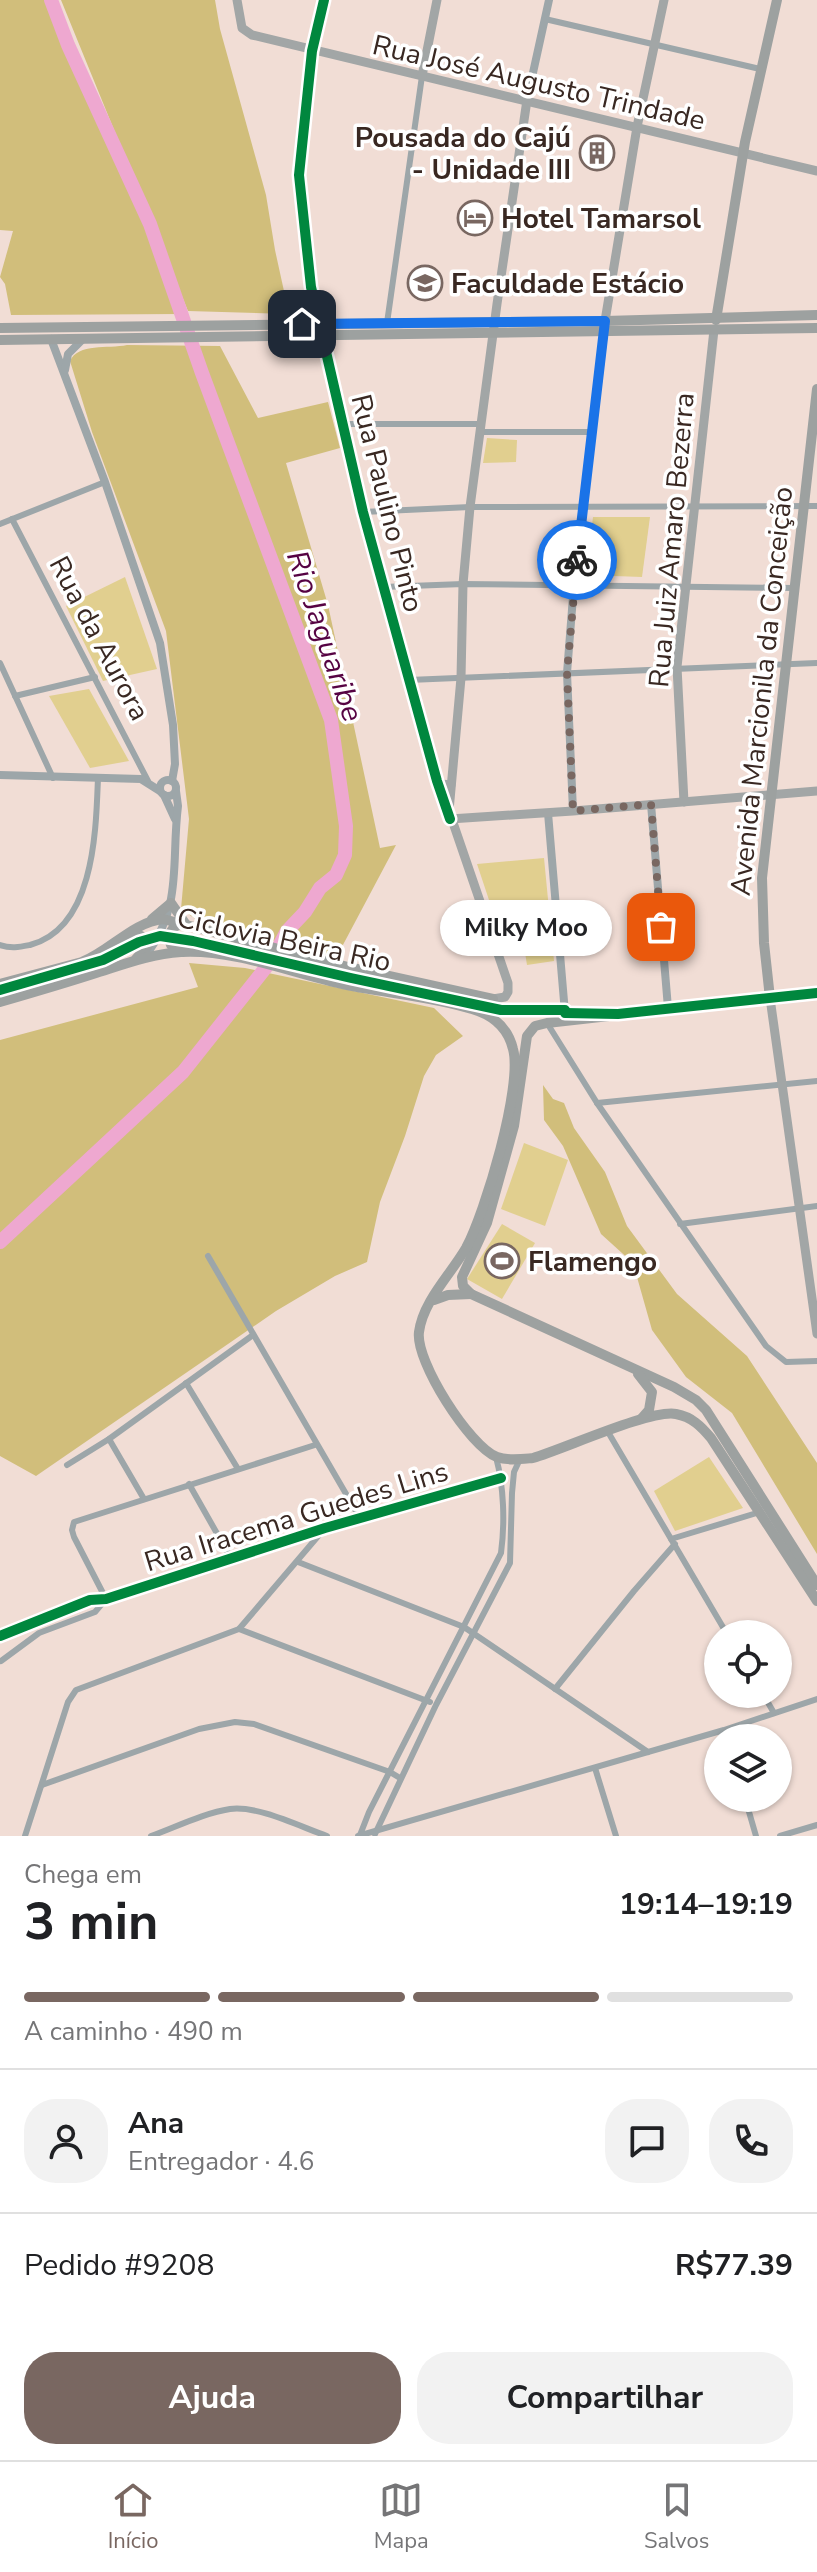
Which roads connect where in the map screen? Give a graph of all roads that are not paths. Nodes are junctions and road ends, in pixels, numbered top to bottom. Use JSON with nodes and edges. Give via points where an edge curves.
{"nodes":[{"id":1,"x":237,"y":0,"type":"edge"},
{"id":2,"x":324,"y":0,"type":"edge"},
{"id":3,"x":437,"y":0,"type":"edge"},
{"id":4,"x":549,"y":0,"type":"edge"},
{"id":5,"x":664,"y":0,"type":"edge"},
{"id":6,"x":777,"y":0,"type":"edge"},
{"id":7,"x":545,"y":19,"type":"junction"},
{"id":8,"x":654,"y":44,"type":"junction"},
{"id":9,"x":312,"y":51,"type":"junction"},
{"id":10,"x":760,"y":69,"type":"junction"},
{"id":11,"x":422,"y":76,"type":"junction"},
{"id":12,"x":527,"y":100,"type":"junction"},
{"id":13,"x":637,"y":127,"type":"junction"},
{"id":14,"x":743,"y":153,"type":"junction"},
{"id":15,"x":817,"y":171,"type":"edge"},
{"id":16,"x":817,"y":315,"type":"edge"},
{"id":17,"x":716,"y":317,"type":"junction"},
{"id":18,"x":605,"y":321,"type":"junction"},
{"id":19,"x":387,"y":323,"type":"junction"},
{"id":20,"x":318,"y":324,"type":"junction"},
{"id":21,"x":494,"y":327,"type":"junction"},
{"id":22,"x":0,"y":328,"type":"edge"},
{"id":23,"x":817,"y":328,"type":"edge"},
{"id":24,"x":714,"y":330,"type":"junction"},
{"id":25,"x":604,"y":333,"type":"junction"},
{"id":26,"x":321,"y":336,"type":"junction"},
{"id":27,"x":51,"y":339,"type":"junction"},
{"id":28,"x":83,"y":339,"type":"junction"},
{"id":29,"x":0,"y":340,"type":"edge"},
{"id":30,"x":65,"y":371,"type":"junction"},
{"id":31,"x":817,"y":389,"type":"edge"},
{"id":32,"x":342,"y":424,"type":"junction"},
{"id":33,"x":482,"y":428,"type":"junction"},
{"id":34,"x":591,"y":432,"type":"junction"},
{"id":35,"x":105,"y":482,"type":"junction"},
{"id":36,"x":693,"y":506,"type":"junction"},
{"id":37,"x":803,"y":506,"type":"junction"},
{"id":38,"x":817,"y":506,"type":"edge"},
{"id":39,"x":470,"y":507,"type":"junction"},
{"id":40,"x":582,"y":508,"type":"junction"},
{"id":41,"x":363,"y":512,"type":"junction"},
{"id":42,"x":12,"y":519,"type":"junction"},
{"id":43,"x":0,"y":524,"type":"edge"},
{"id":44,"x":463,"y":584,"type":"junction"},
{"id":45,"x":574,"y":584,"type":"junction"},
{"id":46,"x":684,"y":586,"type":"junction"},
{"id":47,"x":383,"y":587,"type":"junction"},
{"id":48,"x":793,"y":588,"type":"junction"},
{"id":49,"x":0,"y":663,"type":"edge"},
{"id":50,"x":817,"y":663,"type":"edge"},
{"id":51,"x":786,"y":664,"type":"junction"},
{"id":52,"x":677,"y":667,"type":"junction"},
{"id":53,"x":567,"y":673,"type":"junction"},
{"id":54,"x":95,"y":677,"type":"junction"},
{"id":55,"x":461,"y":678,"type":"junction"},
{"id":56,"x":409,"y":680,"type":"junction"},
{"id":57,"x":15,"y":696,"type":"junction"},
{"id":58,"x":680,"y":729,"type":"junction"},
{"id":59,"x":668,"y":730,"type":"dead end"},
{"id":60,"x":0,"y":775,"type":"edge"},
{"id":61,"x":98,"y":777,"type":"junction"},
{"id":62,"x":53,"y":778,"type":"junction"},
{"id":63,"x":146,"y":779,"type":"junction"},
{"id":64,"x":170,"y":781,"type":"junction"},
{"id":65,"x":437,"y":781,"type":"junction"},
{"id":66,"x":451,"y":785,"type":"junction"},
{"id":67,"x":176,"y":791,"type":"junction"},
{"id":68,"x":817,"y":791,"type":"edge"},
{"id":69,"x":162,"y":793,"type":"junction"},
{"id":70,"x":770,"y":794,"type":"junction"},
{"id":71,"x":684,"y":802,"type":"junction"},
{"id":72,"x":651,"y":804,"type":"junction"},
{"id":73,"x":573,"y":811,"type":"junction"},
{"id":74,"x":548,"y":813,"type":"junction"},
{"id":75,"x":450,"y":819,"type":"junction"},
{"id":76,"x":176,"y":821,"type":"junction"},
{"id":77,"x":171,"y":903,"type":"junction"},
{"id":78,"x":167,"y":920,"type":"junction"},
{"id":79,"x":147,"y":922,"type":"junction"},
{"id":80,"x":184,"y":925,"type":"junction"},
{"id":81,"x":0,"y":945,"type":"edge"},
{"id":82,"x":103,"y":951,"type":"junction"},
{"id":83,"x":183,"y":952,"type":"junction"},
{"id":84,"x":139,"y":959,"type":"junction"},
{"id":85,"x":0,"y":984,"type":"edge"},
{"id":86,"x":817,"y":993,"type":"edge"},
{"id":87,"x":770,"y":998,"type":"junction"},
{"id":88,"x":493,"y":999,"type":"joint"},
{"id":89,"x":0,"y":1002,"type":"edge"},
{"id":90,"x":668,"y":1008,"type":"junction"},
{"id":91,"x":474,"y":1009,"type":"junction"},
{"id":92,"x":565,"y":1013,"type":"junction"},
{"id":93,"x":618,"y":1014,"type":"junction"},
{"id":94,"x":547,"y":1023,"type":"junction"},
{"id":95,"x":817,"y":1081,"type":"edge"},
{"id":96,"x":782,"y":1084,"type":"junction"},
{"id":97,"x":597,"y":1103,"type":"junction"},
{"id":98,"x":817,"y":1206,"type":"edge"},
{"id":99,"x":799,"y":1209,"type":"junction"},
{"id":100,"x":680,"y":1224,"type":"junction"},
{"id":101,"x":208,"y":1256,"type":"dead end"},
{"id":102,"x":471,"y":1294,"type":"junction"},
{"id":103,"x":432,"y":1300,"type":"junction"},
{"id":104,"x":817,"y":1334,"type":"edge"},
{"id":105,"x":253,"y":1335,"type":"junction"},
{"id":106,"x":817,"y":1361,"type":"edge"},
{"id":107,"x":627,"y":1367,"type":"junction"},
{"id":108,"x":186,"y":1383,"type":"junction"},
{"id":109,"x":641,"y":1419,"type":"junction"},
{"id":110,"x":608,"y":1432,"type":"junction"},
{"id":111,"x":109,"y":1439,"type":"junction"},
{"id":112,"x":315,"y":1445,"type":"junction"},
{"id":113,"x":496,"y":1457,"type":"junction"},
{"id":114,"x":520,"y":1459,"type":"junction"},
{"id":115,"x":67,"y":1465,"type":"dead end"},
{"id":116,"x":238,"y":1469,"type":"junction"},
{"id":117,"x":501,"y":1478,"type":"junction"},
{"id":118,"x":189,"y":1484,"type":"junction"},
{"id":119,"x":144,"y":1499,"type":"junction"},
{"id":120,"x":760,"y":1512,"type":"junction"},
{"id":121,"x":360,"y":1518,"type":"junction"},
{"id":122,"x":325,"y":1528,"type":"junction"},
{"id":123,"x":673,"y":1542,"type":"junction"},
{"id":124,"x":232,"y":1560,"type":"junction"},
{"id":125,"x":298,"y":1562,"type":"junction"},
{"id":126,"x":817,"y":1585,"type":"edge"},
{"id":127,"x":106,"y":1599,"type":"junction"},
{"id":128,"x":817,"y":1601,"type":"edge"},
{"id":129,"x":719,"y":1620,"type":"edge"},
{"id":130,"x":464,"y":1627,"type":"junction"},
{"id":131,"x":239,"y":1629,"type":"junction"},
{"id":132,"x":475,"y":1634,"type":"junction"},
{"id":133,"x":0,"y":1636,"type":"edge"},
{"id":134,"x":0,"y":1653,"type":"edge"},
{"id":135,"x":0,"y":1662,"type":"edge"},
{"id":136,"x":555,"y":1689,"type":"junction"},
{"id":137,"x":817,"y":1699,"type":"edge"},
{"id":138,"x":427,"y":1701,"type":"junction"},
{"id":139,"x":436,"y":1705,"type":"junction"},
{"id":140,"x":771,"y":1708,"type":"edge"},
{"id":141,"x":774,"y":1713,"type":"junction"},
{"id":142,"x":749,"y":1724,"type":"edge"},
{"id":143,"x":704,"y":1739,"type":"edge"},
{"id":144,"x":648,"y":1752,"type":"junction"},
{"id":145,"x":595,"y":1768,"type":"junction"},
{"id":146,"x":390,"y":1772,"type":"junction"},
{"id":147,"x":400,"y":1778,"type":"junction"},
{"id":148,"x":42,"y":1785,"type":"junction"},
{"id":149,"x":749,"y":1812,"type":"edge"},
{"id":150,"x":817,"y":1825,"type":"edge"},
{"id":151,"x":375,"y":1834,"type":"edge"},
{"id":152,"x":785,"y":1835,"type":"edge"},
{"id":153,"x":25,"y":1836,"type":"edge"},
{"id":154,"x":151,"y":1836,"type":"edge"},
{"id":155,"x":327,"y":1836,"type":"edge"},
{"id":156,"x":359,"y":1836,"type":"edge"},
{"id":157,"x":616,"y":1836,"type":"edge"},
{"id":158,"x":756,"y":1836,"type":"edge"}],
"edges":[{"from":1,"to":9,"type":"main road","name":"Rua José Augusto Trindade","via":[[242,28],[252,35]]},
{"from":2,"to":9,"type":"street"},
{"from":3,"to":11,"type":"main road"},
{"from":4,"to":7,"type":"street"},
{"from":5,"to":8,"type":"main road"},
{"from":6,"to":10,"type":"main road"},
{"from":7,"to":8,"type":"street"},
{"from":7,"to":12,"type":"street"},
{"from":8,"to":10,"type":"street"},
{"from":8,"to":13,"type":"main road"},
{"from":9,"to":11,"type":"main road","name":"Rua José Augusto Trindade"},
{"from":9,"to":20,"type":"street","name":"Rua Paulino Pinto","via":[[299,175]]},
{"from":10,"to":14,"type":"main road"},
{"from":11,"to":12,"type":"main road","name":"Rua José Augusto Trindade"},
{"from":11,"to":19,"type":"street"},
{"from":12,"to":13,"type":"main road","name":"Rua José Augusto Trindade"},
{"from":12,"to":21,"type":"main road"},
{"from":13,"to":14,"type":"main road","name":"Rua José Augusto Trindade"},
{"from":13,"to":18,"type":"main road"},
{"from":14,"to":15,"type":"main road","name":"Rua José Augusto Trindade"},
{"from":14,"to":17,"type":"main road"},
{"from":16,"to":17,"type":"main road"},
{"from":17,"to":18,"type":"main road"},
{"from":17,"to":24,"type":"main road"},
{"from":18,"to":21,"type":"main road"},
{"from":18,"to":25,"type":"main road"},
{"from":19,"to":20,"type":"main road"},
{"from":19,"to":21,"type":"main road"},
{"from":20,"to":22,"type":"main road"},
{"from":20,"to":26,"type":"street","name":"Rua Paulino Pinto"},
{"from":21,"to":25,"type":"main road"},
{"from":21,"to":26,"type":"main road"},
{"from":21,"to":33,"type":"main road"},
{"from":23,"to":24,"type":"main road"},
{"from":24,"to":25,"type":"main road"},
{"from":24,"to":36,"type":"main road","name":"Rua Juiz Amaro Bezerra"},
{"from":25,"to":34,"type":"street"},
{"from":26,"to":28,"type":"main road"},
{"from":26,"to":32,"type":"street","name":"Rua Paulino Pinto"},
{"from":27,"to":28,"type":"main road"},
{"from":27,"to":29,"type":"main road"},
{"from":27,"to":30,"type":"street"},
{"from":28,"to":30,"type":"street","via":[[68,354]]},
{"from":30,"to":35,"type":"street"},
{"from":31,"to":37,"type":"main road","name":"Avenida Marcionila da Conceição"},
{"from":32,"to":33,"type":"street"},
{"from":32,"to":41,"type":"street","name":"Rua Paulino Pinto"},
{"from":33,"to":34,"type":"street"},
{"from":33,"to":39,"type":"main road"},
{"from":34,"to":40,"type":"street"},
{"from":35,"to":42,"type":"street"},
{"from":35,"to":64,"type":"street","via":[[160,643],[173,725],[175,764]]},
{"from":36,"to":37,"type":"street"},
{"from":36,"to":40,"type":"street"},
{"from":36,"to":46,"type":"main road","name":"Rua Juiz Amaro Bezerra"},
{"from":37,"to":38,"type":"street"},
{"from":37,"to":48,"type":"main road","name":"Avenida Marcionila da Conceição"},
{"from":39,"to":40,"type":"street"},
{"from":39,"to":41,"type":"street"},
{"from":39,"to":44,"type":"main road"},
{"from":40,"to":45,"type":"street"},
{"from":41,"to":47,"type":"street","name":"Rua Paulino Pinto"},
{"from":42,"to":43,"type":"street"},
{"from":42,"to":54,"type":"street","name":"Rua da Aurora"},
{"from":44,"to":45,"type":"street"},
{"from":44,"to":47,"type":"street"},
{"from":44,"to":55,"type":"main road"},
{"from":45,"to":46,"type":"street"},
{"from":45,"to":53,"type":"street"},
{"from":46,"to":48,"type":"street"},
{"from":46,"to":52,"type":"main road","name":"Rua Juiz Amaro Bezerra"},
{"from":47,"to":56,"type":"street","name":"Rua Paulino Pinto"},
{"from":48,"to":51,"type":"main road","name":"Avenida Marcionila da Conceição"},
{"from":49,"to":57,"type":"street"},
{"from":50,"to":51,"type":"street"},
{"from":51,"to":52,"type":"street"},
{"from":51,"to":70,"type":"main road","name":"Avenida Marcionila da Conceição"},
{"from":52,"to":53,"type":"street"},
{"from":52,"to":58,"type":"main road","name":"Rua Juiz Amaro Bezerra"},
{"from":53,"to":55,"type":"street"},
{"from":53,"to":73,"type":"street"},
{"from":54,"to":57,"type":"street"},
{"from":54,"to":63,"type":"street","name":"Rua da Aurora"},
{"from":55,"to":56,"type":"street"},
{"from":55,"to":66,"type":"main road"},
{"from":56,"to":65,"type":"street","name":"Rua Paulino Pinto"},
{"from":57,"to":62,"type":"street"},
{"from":58,"to":59,"type":"street"},
{"from":58,"to":71,"type":"main road","name":"Rua Juiz Amaro Bezerra"},
{"from":60,"to":62,"type":"street"},
{"from":61,"to":62,"type":"street"},
{"from":61,"to":63,"type":"street"},
{"from":61,"to":81,"type":"street","via":[[93,857],[66,921],[41,941],[15,948]]},
{"from":63,"to":64,"type":"street"},
{"from":63,"to":69,"type":"street"},
{"from":64,"to":67,"type":"street"},
{"from":64,"to":69,"type":"street","via":[[162,783]]},
{"from":65,"to":66,"type":"main road"},
{"from":65,"to":75,"type":"street","name":"Rua Paulino Pinto"},
{"from":66,"to":75,"type":"main road"},
{"from":67,"to":69,"type":"street"},
{"from":67,"to":76,"type":"street"},
{"from":68,"to":70,"type":"main road"},
{"from":69,"to":76,"type":"street"},
{"from":70,"to":71,"type":"main road"},
{"from":70,"to":87,"type":"main road","name":"Avenida Marcionila da Conceição","via":[[762,878]]},
{"from":71,"to":72,"type":"main road"},
{"from":72,"to":73,"type":"main road"},
{"from":72,"to":90,"type":"street"},
{"from":73,"to":74,"type":"main road"},
{"from":74,"to":75,"type":"main road"},
{"from":74,"to":92,"type":"street"},
{"from":75,"to":88,"type":"main road","name":"Rua Paulino Pinto","via":[[508,983],[505,997]]},
{"from":76,"to":77,"type":"street"},
{"from":77,"to":78,"type":"street"},
{"from":77,"to":79,"type":"main road"},
{"from":77,"to":80,"type":"main road"},
{"from":78,"to":79,"type":"main road"},
{"from":78,"to":80,"type":"main road"},
{"from":78,"to":84,"type":"street"},
{"from":79,"to":82,"type":"main road"},
{"from":80,"to":83,"type":"main road","via":[[170,931],[168,938]]},
{"from":80,"to":88,"type":"main road"},
{"from":82,"to":84,"type":"main road","via":[[141,936],[148,944]]},
{"from":82,"to":85,"type":"main road","via":[[82,962]]},
{"from":83,"to":84,"type":"main road"},
{"from":83,"to":91,"type":"main road"},
{"from":84,"to":89,"type":"main road"},
{"from":86,"to":87,"type":"main road"},
{"from":87,"to":90,"type":"main road"},
{"from":87,"to":96,"type":"main road"},
{"from":90,"to":93,"type":"main road"},
{"from":91,"to":92,"type":"main road"},
{"from":91,"to":103,"type":"main road","via":[[495,1020],[510,1038],[515,1056],[512,1089],[479,1221]]},
{"from":92,"to":93,"type":"main road"},
{"from":93,"to":94,"type":"main road"},
{"from":94,"to":97,"type":"street"},
{"from":94,"to":102,"type":"main road","via":[[535,1026],[527,1036],[514,1126],[487,1223],[462,1277]]},
{"from":95,"to":96,"type":"street"},
{"from":96,"to":97,"type":"street"},
{"from":96,"to":99,"type":"main road"},
{"from":97,"to":100,"type":"street"},
{"from":98,"to":99,"type":"street"},
{"from":99,"to":100,"type":"street"},
{"from":99,"to":104,"type":"main road"},
{"from":100,"to":106,"type":"street","via":[[773,1354],[793,1363]]},
{"from":101,"to":105,"type":"street"},
{"from":102,"to":103,"type":"main road"},
{"from":102,"to":107,"type":"main road"},
{"from":103,"to":113,"type":"main road","via":[[419,1332],[422,1356],[467,1431]]},
{"from":105,"to":108,"type":"street"},
{"from":105,"to":112,"type":"street"},
{"from":107,"to":109,"type":"main road","via":[[652,1392],[649,1410]]},
{"from":107,"to":126,"type":"main road","via":[[674,1387],[706,1410]]},
{"from":108,"to":111,"type":"street"},
{"from":108,"to":116,"type":"street"},
{"from":109,"to":110,"type":"main road"},
{"from":109,"to":120,"type":"main road","via":[[674,1413],[700,1425]]},
{"from":110,"to":114,"type":"main road"},
{"from":110,"to":123,"type":"street"},
{"from":111,"to":115,"type":"street"},
{"from":111,"to":119,"type":"street"},
{"from":112,"to":116,"type":"street"},
{"from":112,"to":121,"type":"street"},
{"from":113,"to":114,"type":"main road"},
{"from":113,"to":117,"type":"street"},
{"from":114,"to":132,"type":"street","via":[[514,1472],[510,1563]]},
{"from":116,"to":118,"type":"street"},
{"from":117,"to":121,"type":"street","name":"Rua Iracema Guedes Lins"},
{"from":117,"to":130,"type":"street","via":[[501,1553]]},
{"from":118,"to":119,"type":"street"},
{"from":118,"to":124,"type":"street"},
{"from":119,"to":127,"type":"street","via":[[74,1522],[72,1530]]},
{"from":120,"to":123,"type":"street"},
{"from":120,"to":128,"type":"main road"},
{"from":121,"to":122,"type":"street","name":"Rua Iracema Guedes Lins"},
{"from":122,"to":124,"type":"street","name":"Rua Iracema Guedes Lins"},
{"from":122,"to":125,"type":"street"},
{"from":123,"to":129,"type":"street"},
{"from":123,"to":136,"type":"street"},
{"from":124,"to":127,"type":"street","name":"Rua Iracema Guedes Lins"},
{"from":125,"to":130,"type":"street"},
{"from":125,"to":131,"type":"street"},
{"from":127,"to":133,"type":"street","via":[[90,1600]]},
{"from":127,"to":135,"type":"street","via":[[95,1612],[39,1633]]},
{"from":130,"to":132,"type":"street"},
{"from":130,"to":138,"type":"street"},
{"from":131,"to":138,"type":"street"},
{"from":131,"to":148,"type":"street","via":[[76,1690]]},
{"from":132,"to":136,"type":"street"},
{"from":132,"to":139,"type":"street"},
{"from":134,"to":135,"type":"street"},
{"from":136,"to":144,"type":"street"},
{"from":137,"to":141,"type":"street"},
{"from":138,"to":139,"type":"street"},
{"from":138,"to":146,"type":"street"},
{"from":139,"to":147,"type":"street"},
{"from":140,"to":141,"type":"street"},
{"from":141,"to":142,"type":"street"},
{"from":143,"to":144,"type":"street"},
{"from":144,"to":145,"type":"street"},
{"from":145,"to":151,"type":"street"},
{"from":145,"to":157,"type":"street"},
{"from":146,"to":147,"type":"street"},
{"from":146,"to":148,"type":"street","via":[[235,1722],[199,1729]]},
{"from":146,"to":156,"type":"street"},
{"from":147,"to":151,"type":"street"},
{"from":148,"to":153,"type":"street"},
{"from":149,"to":158,"type":"street"},
{"from":150,"to":152,"type":"street"},
{"from":151,"to":156,"type":"street"},
{"from":154,"to":155,"type":"street","via":[[240,1808]]}]}
